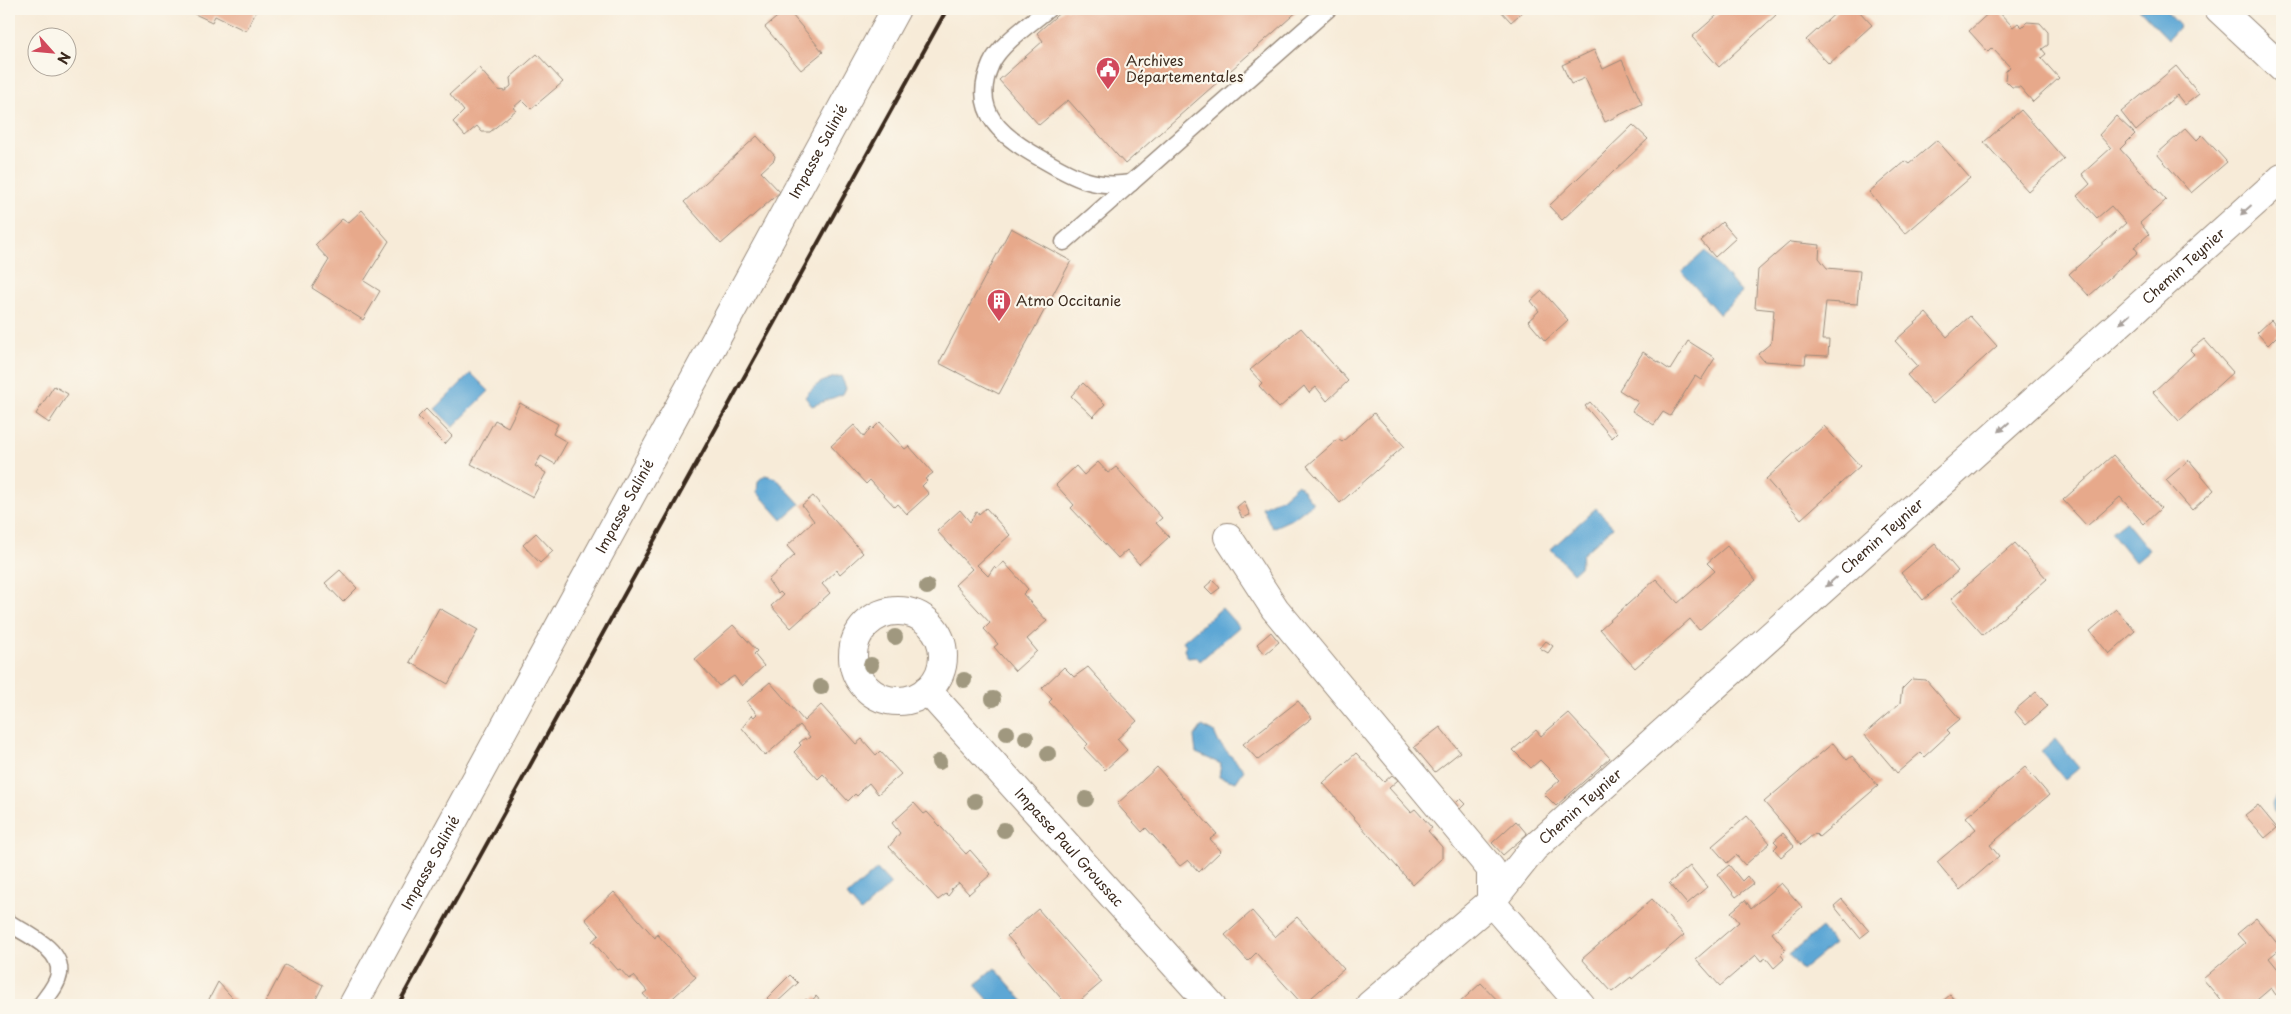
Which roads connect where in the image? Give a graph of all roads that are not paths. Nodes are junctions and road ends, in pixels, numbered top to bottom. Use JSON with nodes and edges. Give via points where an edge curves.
{"nodes":[{"id":1,"x":896,"y":9,"type":"edge"},
{"id":2,"x":1048,"y":9,"type":"edge"},
{"id":3,"x":1328,"y":9,"type":"edge"},
{"id":4,"x":2219,"y":9,"type":"edge"},
{"id":5,"x":2282,"y":68,"type":"edge"},
{"id":6,"x":2282,"y":178,"type":"edge"},
{"id":7,"x":1131,"y":183,"type":"junction"},
{"id":8,"x":1064,"y":242,"type":"dead end"},
{"id":9,"x":1228,"y":537,"type":"dead end"},
{"id":10,"x":927,"y":690,"type":"dead end"},
{"id":11,"x":1491,"y":902,"type":"junction"},
{"id":12,"x":9,"y":923,"type":"edge"},
{"id":13,"x":41,"y":1005,"type":"edge"},
{"id":14,"x":353,"y":1005,"type":"edge"},
{"id":15,"x":1211,"y":1005,"type":"edge"},
{"id":16,"x":1370,"y":1005,"type":"edge"},
{"id":17,"x":1581,"y":1005,"type":"edge"}],
"edges":[{"from":1,"to":14,"type":"street","name":"Impasse Salinié"},
{"from":2,"to":7,"type":"lane","via":[[1002,48],[991,63],[984,92],[992,120],[1015,144],[1068,174],[1105,185]]},
{"from":3,"to":7,"type":"lane"},
{"from":4,"to":5,"type":"street"},
{"from":6,"to":11,"type":"street","name":"Chemin Teynier","one_way":true,"via":[[1534,848]]},
{"from":7,"to":8,"type":"lane"},
{"from":9,"to":11,"type":"street","via":[[1275,609],[1492,869]]},
{"from":10,"to":15,"type":"street","name":"Impasse Paul Groussac"},
{"from":11,"to":16,"type":"street","name":"Chemin Teynier"},
{"from":11,"to":17,"type":"street"},
{"from":12,"to":13,"type":"lane","via":[[55,956],[59,974]]}]}
